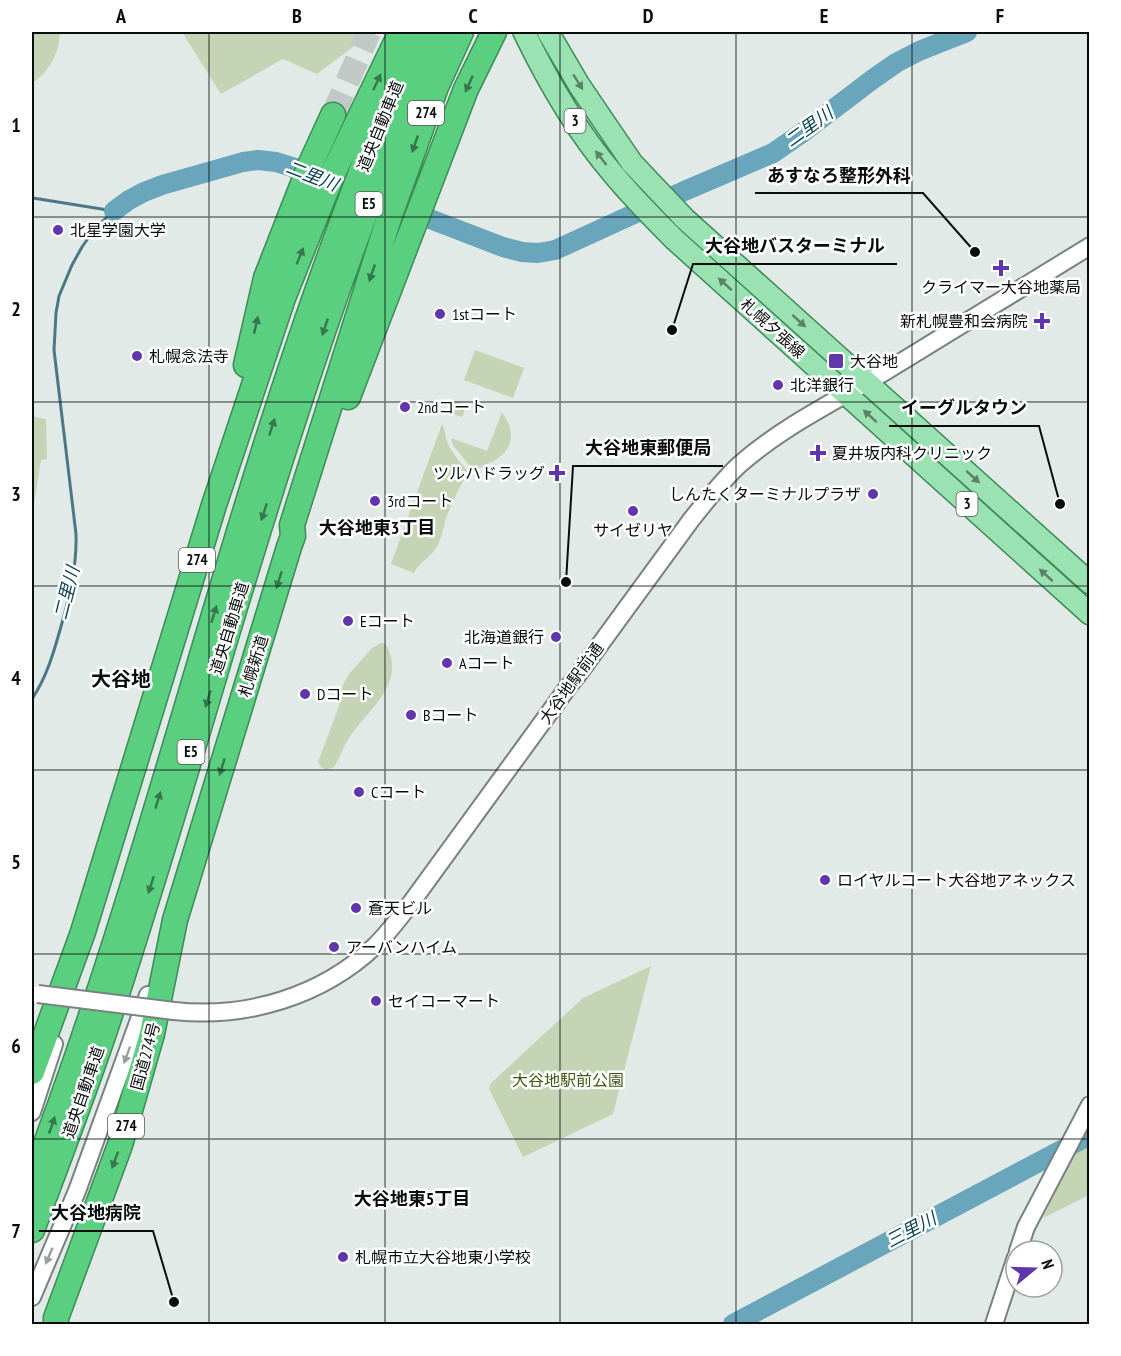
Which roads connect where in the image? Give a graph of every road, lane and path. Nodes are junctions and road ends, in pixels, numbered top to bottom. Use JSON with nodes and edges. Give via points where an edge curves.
{"nodes":[{"id":1,"x":401,"y":32,"type":"edge"},
{"id":2,"x":420,"y":32,"type":"edge"},
{"id":3,"x":441,"y":32,"type":"edge"},
{"id":4,"x":461,"y":32,"type":"edge"},
{"id":5,"x":494,"y":32,"type":"edge"},
{"id":6,"x":524,"y":32,"type":"edge"},
{"id":7,"x":548,"y":32,"type":"edge"},
{"id":8,"x":333,"y":115,"type":"tunnel mouth"},
{"id":9,"x":387,"y":133,"type":"junction"},
{"id":10,"x":1089,"y":246,"type":"edge"},
{"id":11,"x":335,"y":269,"type":"junction"},
{"id":12,"x":867,"y":382,"type":"junction"},
{"id":13,"x":846,"y":394,"type":"junction"},
{"id":14,"x":214,"y":505,"type":"junction"},
{"id":15,"x":292,"y":536,"type":"junction"},
{"id":16,"x":1089,"y":583,"type":"edge"},
{"id":17,"x":1089,"y":614,"type":"edge"},
{"id":18,"x":175,"y":920,"type":"junction"},
{"id":19,"x":83,"y":932,"type":"junction"},
{"id":20,"x":35,"y":994,"type":"edge"},
{"id":21,"x":32,"y":1072,"type":"edge"},
{"id":22,"x":1087,"y":1110,"type":"edge"},
{"id":23,"x":32,"y":1112,"type":"edge"},
{"id":24,"x":32,"y":1180,"type":"edge"},
{"id":25,"x":32,"y":1230,"type":"edge"},
{"id":26,"x":1022,"y":1239,"type":"edge"},
{"id":27,"x":1004,"y":1294,"type":"edge"},
{"id":28,"x":32,"y":1297,"type":"edge"},
{"id":29,"x":55,"y":1322,"type":"edge"},
{"id":30,"x":994,"y":1324,"type":"edge"}],
"edges":[{"from":14,"to":1,"type":"highway","number":"274","one_way":true,"via":[[283,298],[329,183]]},
{"from":2,"to":9,"type":"highway","name":"道央自動車道","number":"E5","via":[[406,60]]},
{"from":3,"to":9,"type":"highway","name":"道央自動車道","number":"E5"},
{"from":4,"to":15,"type":"highway","name":"札幌新道","number":"274","one_way":true,"via":[[436,87],[393,207],[292,525]]},
{"from":5,"to":15,"type":"highway","one_way":true,"via":[[466,89],[298,529]]},
{"from":13,"to":6,"type":"main road","name":"札幌夕張線","number":"3","one_way":true,"via":[[653,218],[613,174],[573,118]]},
{"from":7,"to":12,"type":"main road","name":"札幌夕張線","number":"3","one_way":true,"via":[[632,163],[656,190]]},
{"from":14,"to":8,"type":"highway","number":"274","one_way":true,"via":[[266,278]]},
{"from":9,"to":11,"type":"highway","name":"道央自動車道","number":"E5","via":[[344,216]]},
{"from":10,"to":12,"type":"street","name":"大谷地駅前通"},
{"from":24,"to":11,"type":"highway","name":"道央自動車道","number":"E5","one_way":true,"via":[[117,936],[302,333]]},
{"from":11,"to":25,"type":"highway","name":"道央自動車道","number":"E5","one_way":true,"via":[[304,386],[154,878],[106,1028]]},
{"from":12,"to":13,"type":"street","name":"大谷地駅前通"},
{"from":12,"to":16,"type":"main road","name":"札幌夕張線","number":"3","one_way":true},
{"from":17,"to":13,"type":"main road","name":"札幌夕張線","number":"3","one_way":true},
{"from":13,"to":20,"type":"street","name":"大谷地駅前通","bridge":true,"via":[[771,440],[722,482],[408,907],[360,958],[296,996],[242,1011],[200,1014]]},
{"from":14,"to":19,"type":"highway","number":"274"},
{"from":15,"to":18,"type":"highway","name":"札幌新道","number":"274","one_way":true},
{"from":18,"to":28,"type":"street","name":"札幌新道","one_way":true,"via":[[77,1191]]},
{"from":18,"to":29,"type":"highway","name":"国道274号","number":"274","one_way":true,"via":[[152,1034],[120,1145]]},
{"from":19,"to":21,"type":"highway","number":"274"},
{"from":19,"to":23,"type":"street","via":[[71,993]]},
{"from":22,"to":26,"type":"street"},
{"from":27,"to":30,"type":"street"}]}
